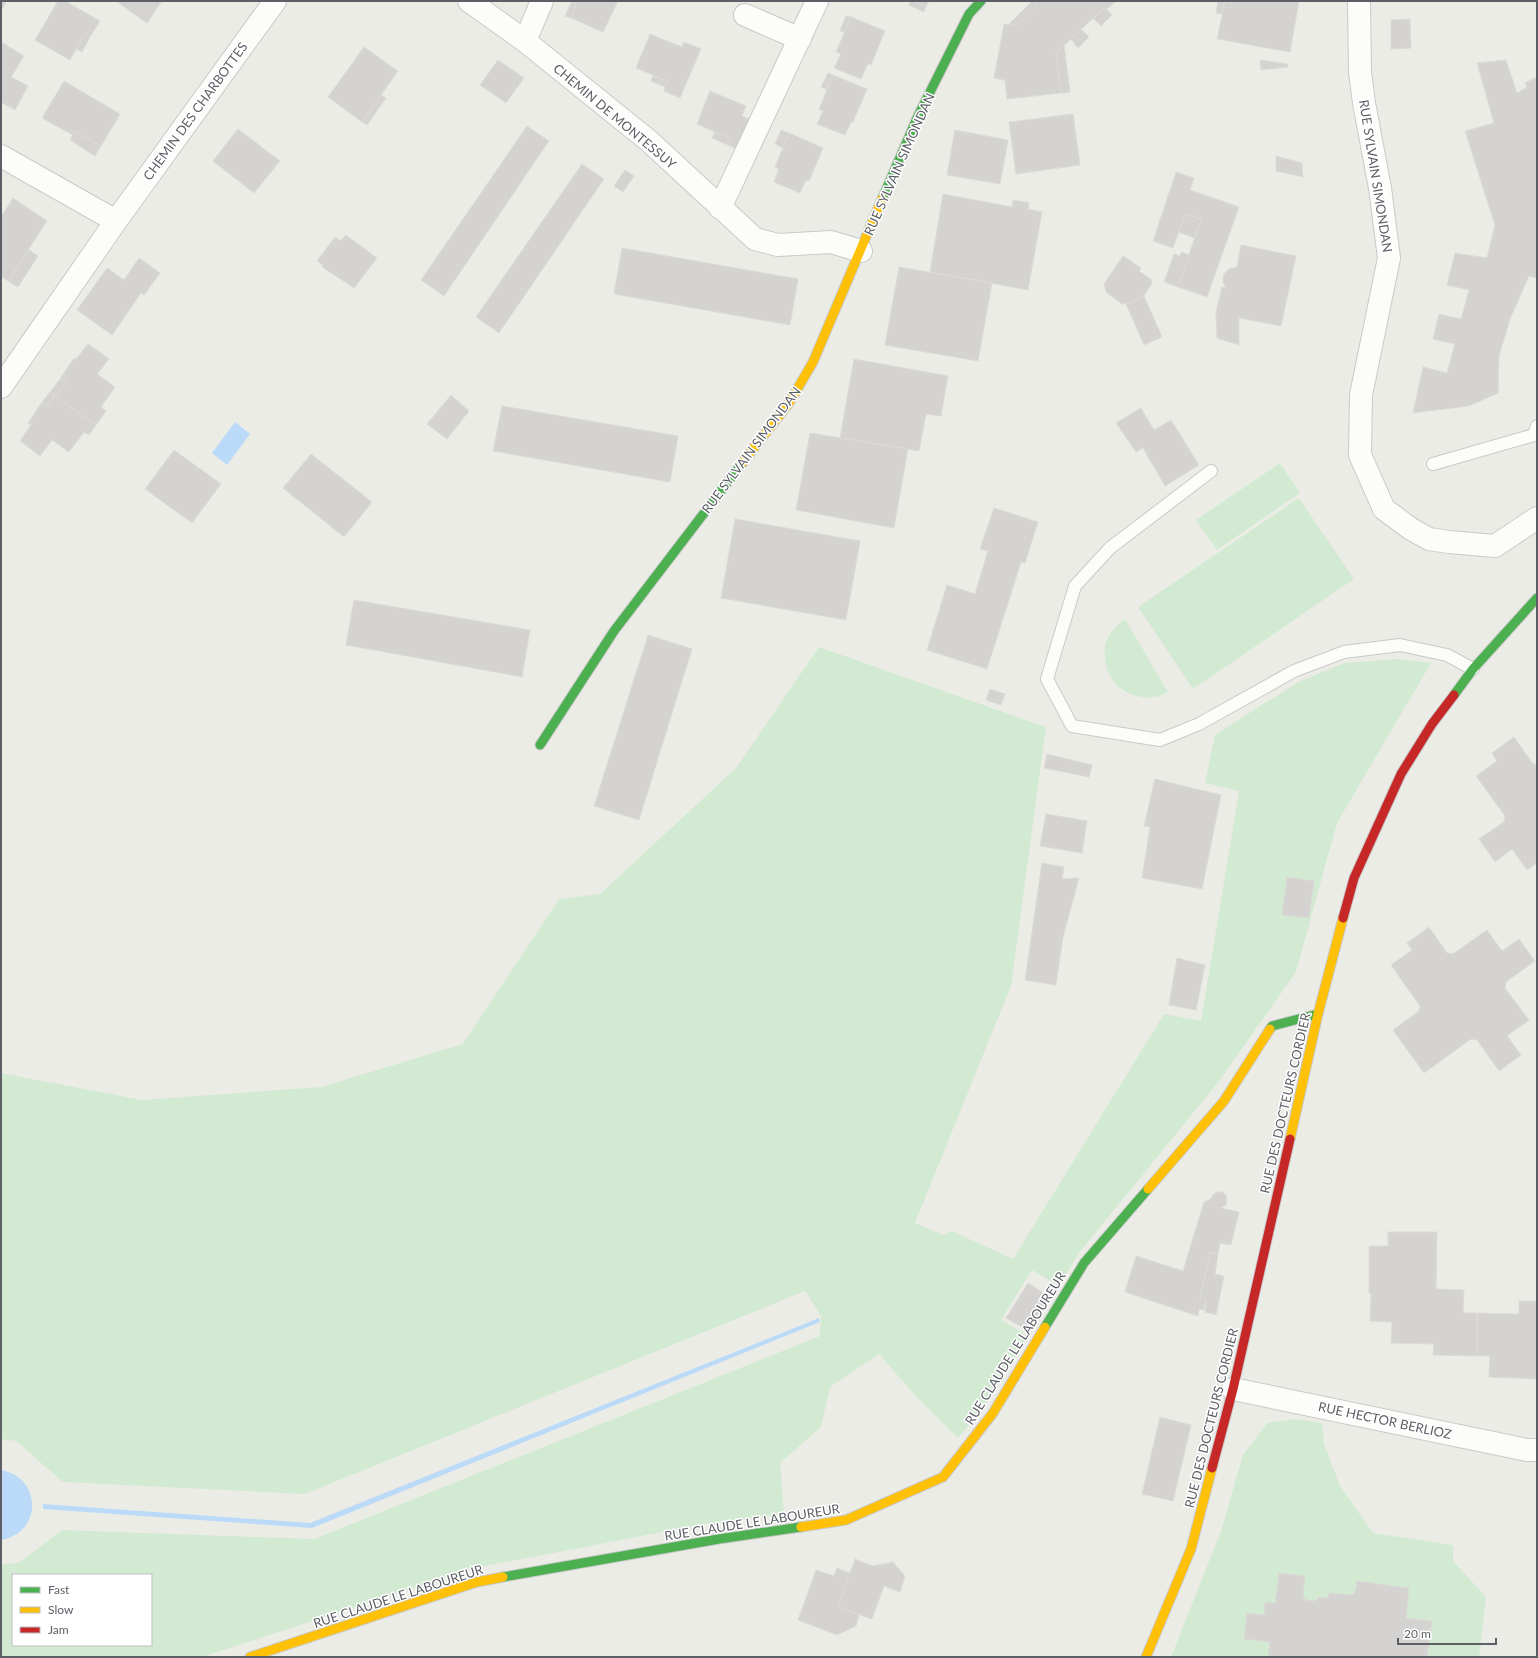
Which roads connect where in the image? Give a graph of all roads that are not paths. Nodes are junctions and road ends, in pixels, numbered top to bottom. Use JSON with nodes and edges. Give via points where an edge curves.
{"nodes":[{"id":1,"x":275,"y":1,"type":"edge"},
{"id":2,"x":469,"y":1,"type":"edge"},
{"id":3,"x":542,"y":1,"type":"edge"},
{"id":4,"x":817,"y":1,"type":"edge"},
{"id":5,"x":981,"y":1,"type":"edge"},
{"id":6,"x":1359,"y":1,"type":"edge"},
{"id":7,"x":745,"y":15,"type":"dead end"},
{"id":8,"x":800,"y":39,"type":"junction"},
{"id":9,"x":525,"y":41,"type":"junction"},
{"id":10,"x":1,"y":156,"type":"edge"},
{"id":11,"x":720,"y":208,"type":"junction"},
{"id":12,"x":116,"y":221,"type":"junction"},
{"id":13,"x":860,"y":252,"type":"junction"},
{"id":14,"x":1,"y":388,"type":"edge"},
{"id":15,"x":1537,"y":426,"type":"edge"},
{"id":16,"x":1433,"y":464,"type":"dead end"},
{"id":17,"x":1211,"y":471,"type":"dead end"},
{"id":18,"x":1537,"y":518,"type":"edge"},
{"id":19,"x":1537,"y":598,"type":"edge"},
{"id":20,"x":1473,"y":669,"type":"junction"},
{"id":21,"x":540,"y":745,"type":"dead end"},
{"id":22,"x":1318,"y":1014,"type":"junction"},
{"id":23,"x":1233,"y":1389,"type":"junction"},
{"id":24,"x":1537,"y":1450,"type":"edge"},
{"id":25,"x":250,"y":1657,"type":"edge"},
{"id":26,"x":1146,"y":1657,"type":"edge"}],
"edges":[{"from":1,"to":12,"type":"street","name":"CHEMIN DES CHARBOTTES"},
{"from":2,"to":9,"type":"street","name":"CHEMIN DE MONTESSUY"},
{"from":3,"to":9,"type":"street"},
{"from":4,"to":8,"type":"street"},
{"from":5,"to":13,"type":"street","name":"RUE SYLVAIN SIMONDAN","via":[[969,14],[918,116]]},
{"from":6,"to":18,"type":"street","name":"RUE SYLVAIN SIMONDAN","via":[[1360,72],[1389,258],[1361,394],[1360,455],[1384,509],[1429,539],[1495,546]]},
{"from":7,"to":8,"type":"street"},
{"from":8,"to":11,"type":"street"},
{"from":9,"to":11,"type":"street","name":"CHEMIN DE MONTESSUY","via":[[649,140]]},
{"from":10,"to":12,"type":"street"},
{"from":11,"to":13,"type":"street","name":"CHEMIN DE MONTESSUY","via":[[755,239],[778,245],[831,242]]},
{"from":12,"to":14,"type":"street","name":"CHEMIN DES CHARBOTTES"},
{"from":13,"to":21,"type":"street","name":"RUE SYLVAIN SIMONDAN","via":[[813,362],[789,403],[614,632]]},
{"from":15,"to":16,"type":"lane","via":[[1534,435]]},
{"from":17,"to":20,"type":"lane","via":[[1110,548],[1075,586],[1047,679],[1072,726],[1160,740],[1199,724],[1294,671],[1344,652],[1400,645],[1447,655]]},
{"from":19,"to":20,"type":"street","name":"RUE DES DOCTEURS CORDIER"},
{"from":20,"to":22,"type":"street","name":"RUE DES DOCTEURS CORDIER","via":[[1432,724],[1401,774],[1354,878]]},
{"from":22,"to":23,"type":"street","name":"RUE DES DOCTEURS CORDIER"},
{"from":22,"to":25,"type":"street","name":"RUE CLAUDE LE LABOUREUR","via":[[1272,1026],[1224,1101],[1084,1263],[993,1413],[943,1477],[846,1520],[719,1539],[477,1582]]},
{"from":23,"to":24,"type":"street","name":"RUE HECTOR BERLIOZ"},
{"from":23,"to":26,"type":"street","name":"RUE DES DOCTEURS CORDIER","via":[[1191,1549]]}]}
